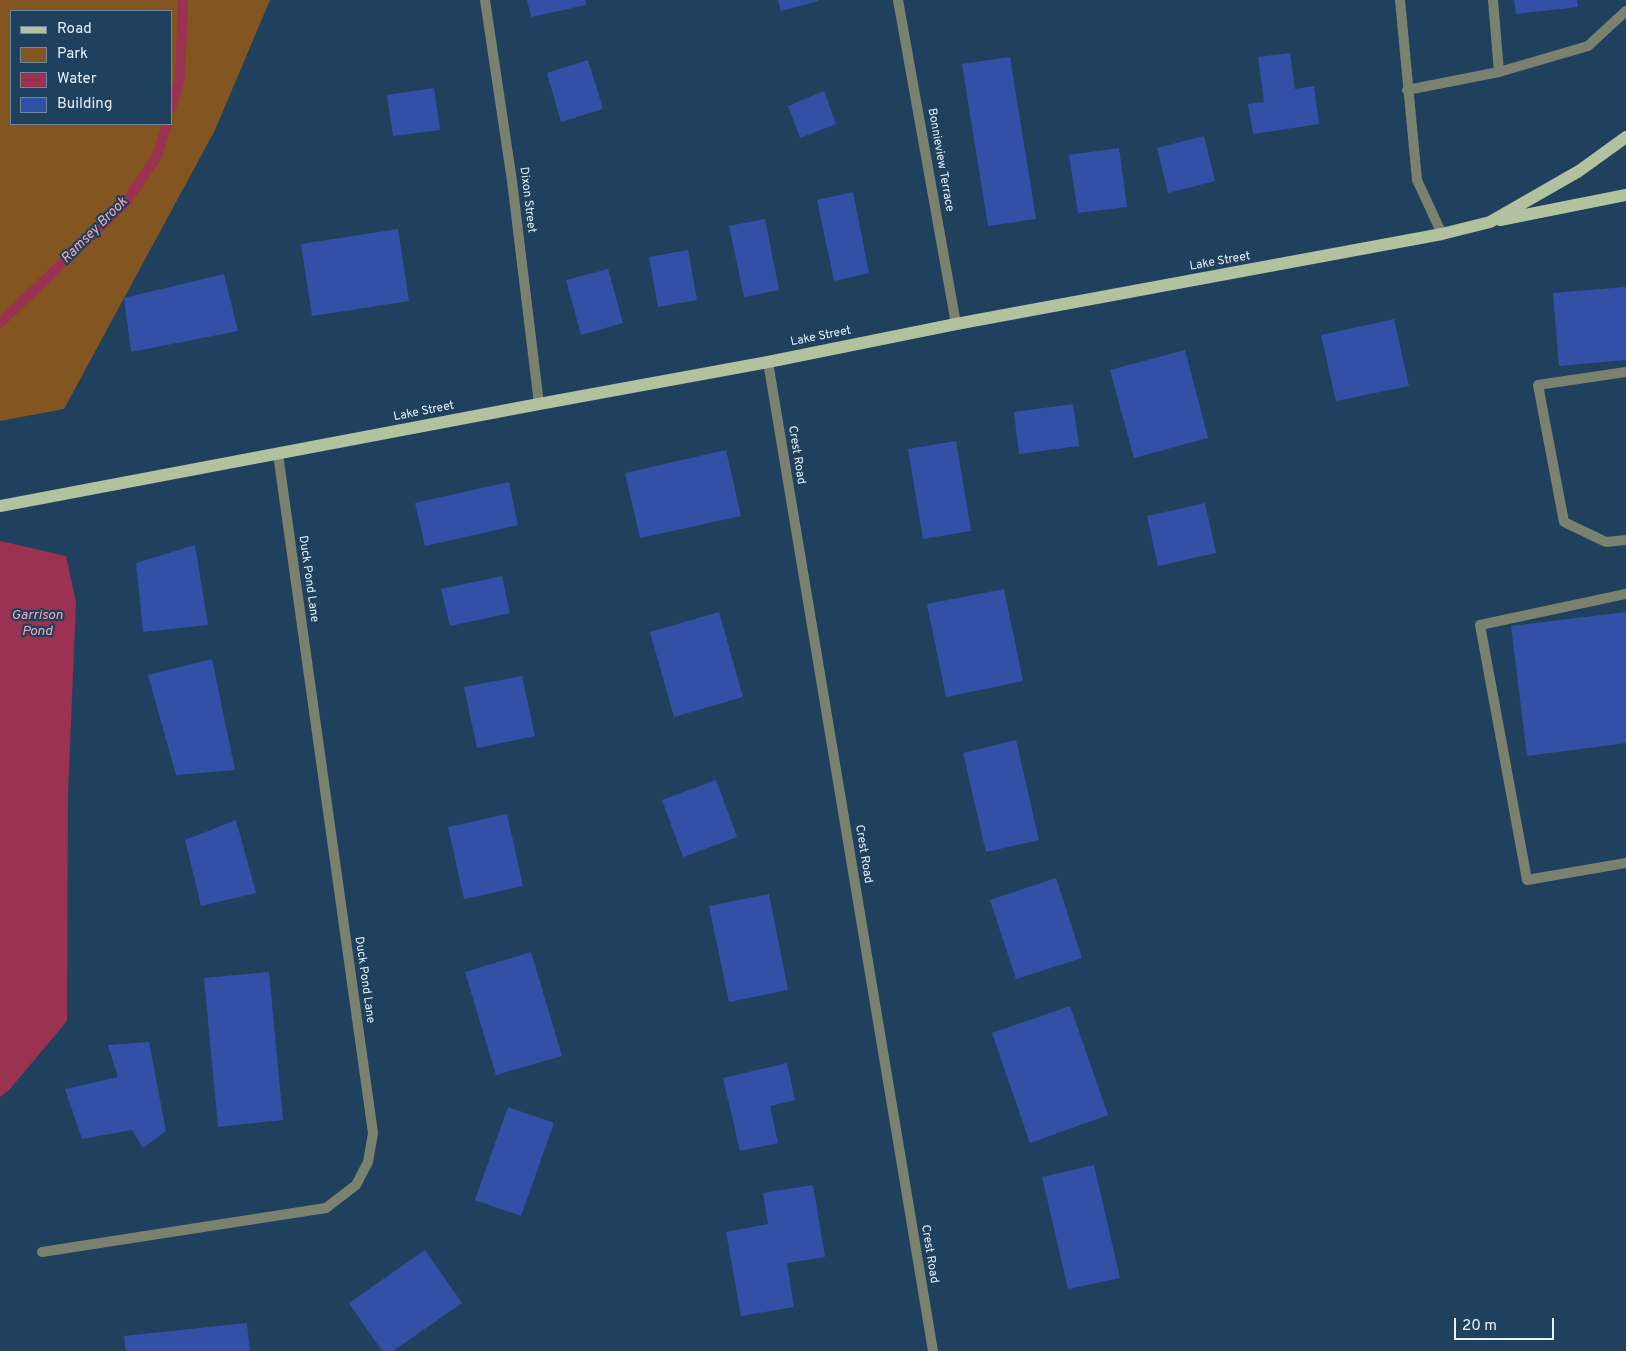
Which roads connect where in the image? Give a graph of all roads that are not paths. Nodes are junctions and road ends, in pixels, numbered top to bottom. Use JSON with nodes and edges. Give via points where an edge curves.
{"nodes":[{"id":1,"x":485,"y":0,"type":"edge"},
{"id":2,"x":898,"y":0,"type":"edge"},
{"id":3,"x":1400,"y":0,"type":"edge"},
{"id":4,"x":1493,"y":0,"type":"edge"},
{"id":5,"x":1626,"y":11,"type":"edge"},
{"id":6,"x":1499,"y":72,"type":"junction"},
{"id":7,"x":1407,"y":90,"type":"junction"},
{"id":8,"x":1626,"y":137,"type":"edge"},
{"id":9,"x":1626,"y":195,"type":"edge"},
{"id":10,"x":1490,"y":222,"type":"junction"},
{"id":11,"x":1442,"y":234,"type":"junction"},
{"id":12,"x":956,"y":324,"type":"junction"},
{"id":13,"x":768,"y":362,"type":"junction"},
{"id":14,"x":1626,"y":372,"type":"edge"},
{"id":15,"x":539,"y":404,"type":"junction"},
{"id":16,"x":278,"y":454,"type":"junction"},
{"id":17,"x":0,"y":506,"type":"edge"},
{"id":18,"x":1626,"y":540,"type":"edge"},
{"id":19,"x":1626,"y":594,"type":"edge"},
{"id":20,"x":1626,"y":863,"type":"edge"},
{"id":21,"x":42,"y":1252,"type":"dead end"},
{"id":22,"x":933,"y":1351,"type":"edge"}],
"edges":[{"from":1,"to":15,"type":"street","name":"Dixon Street","via":[[512,181]]},
{"from":2,"to":12,"type":"street","name":"Bonnieview Terrace"},
{"from":3,"to":7,"type":"street"},
{"from":4,"to":6,"type":"street"},
{"from":5,"to":6,"type":"street","via":[[1588,46]]},
{"from":6,"to":7,"type":"street"},
{"from":7,"to":11,"type":"street","via":[[1417,180]]},
{"from":8,"to":10,"type":"main road","name":"Lake Street","via":[[1578,171]]},
{"from":9,"to":10,"type":"main road"},
{"from":10,"to":11,"type":"main road","name":"Lake Street"},
{"from":11,"to":12,"type":"main road","name":"Lake Street"},
{"from":12,"to":13,"type":"main road","name":"Lake Street"},
{"from":13,"to":15,"type":"main road","name":"Lake Street"},
{"from":13,"to":22,"type":"street","name":"Crest Road"},
{"from":14,"to":18,"type":"street","via":[[1538,385],[1564,522],[1606,542]]},
{"from":15,"to":16,"type":"main road","name":"Lake Street"},
{"from":16,"to":17,"type":"main road","name":"Lake Street"},
{"from":16,"to":21,"type":"street","name":"Duck Pond Lane","via":[[373,1133],[368,1162],[356,1185],[326,1208]]},
{"from":19,"to":20,"type":"street","via":[[1480,625],[1527,880]]}]}
